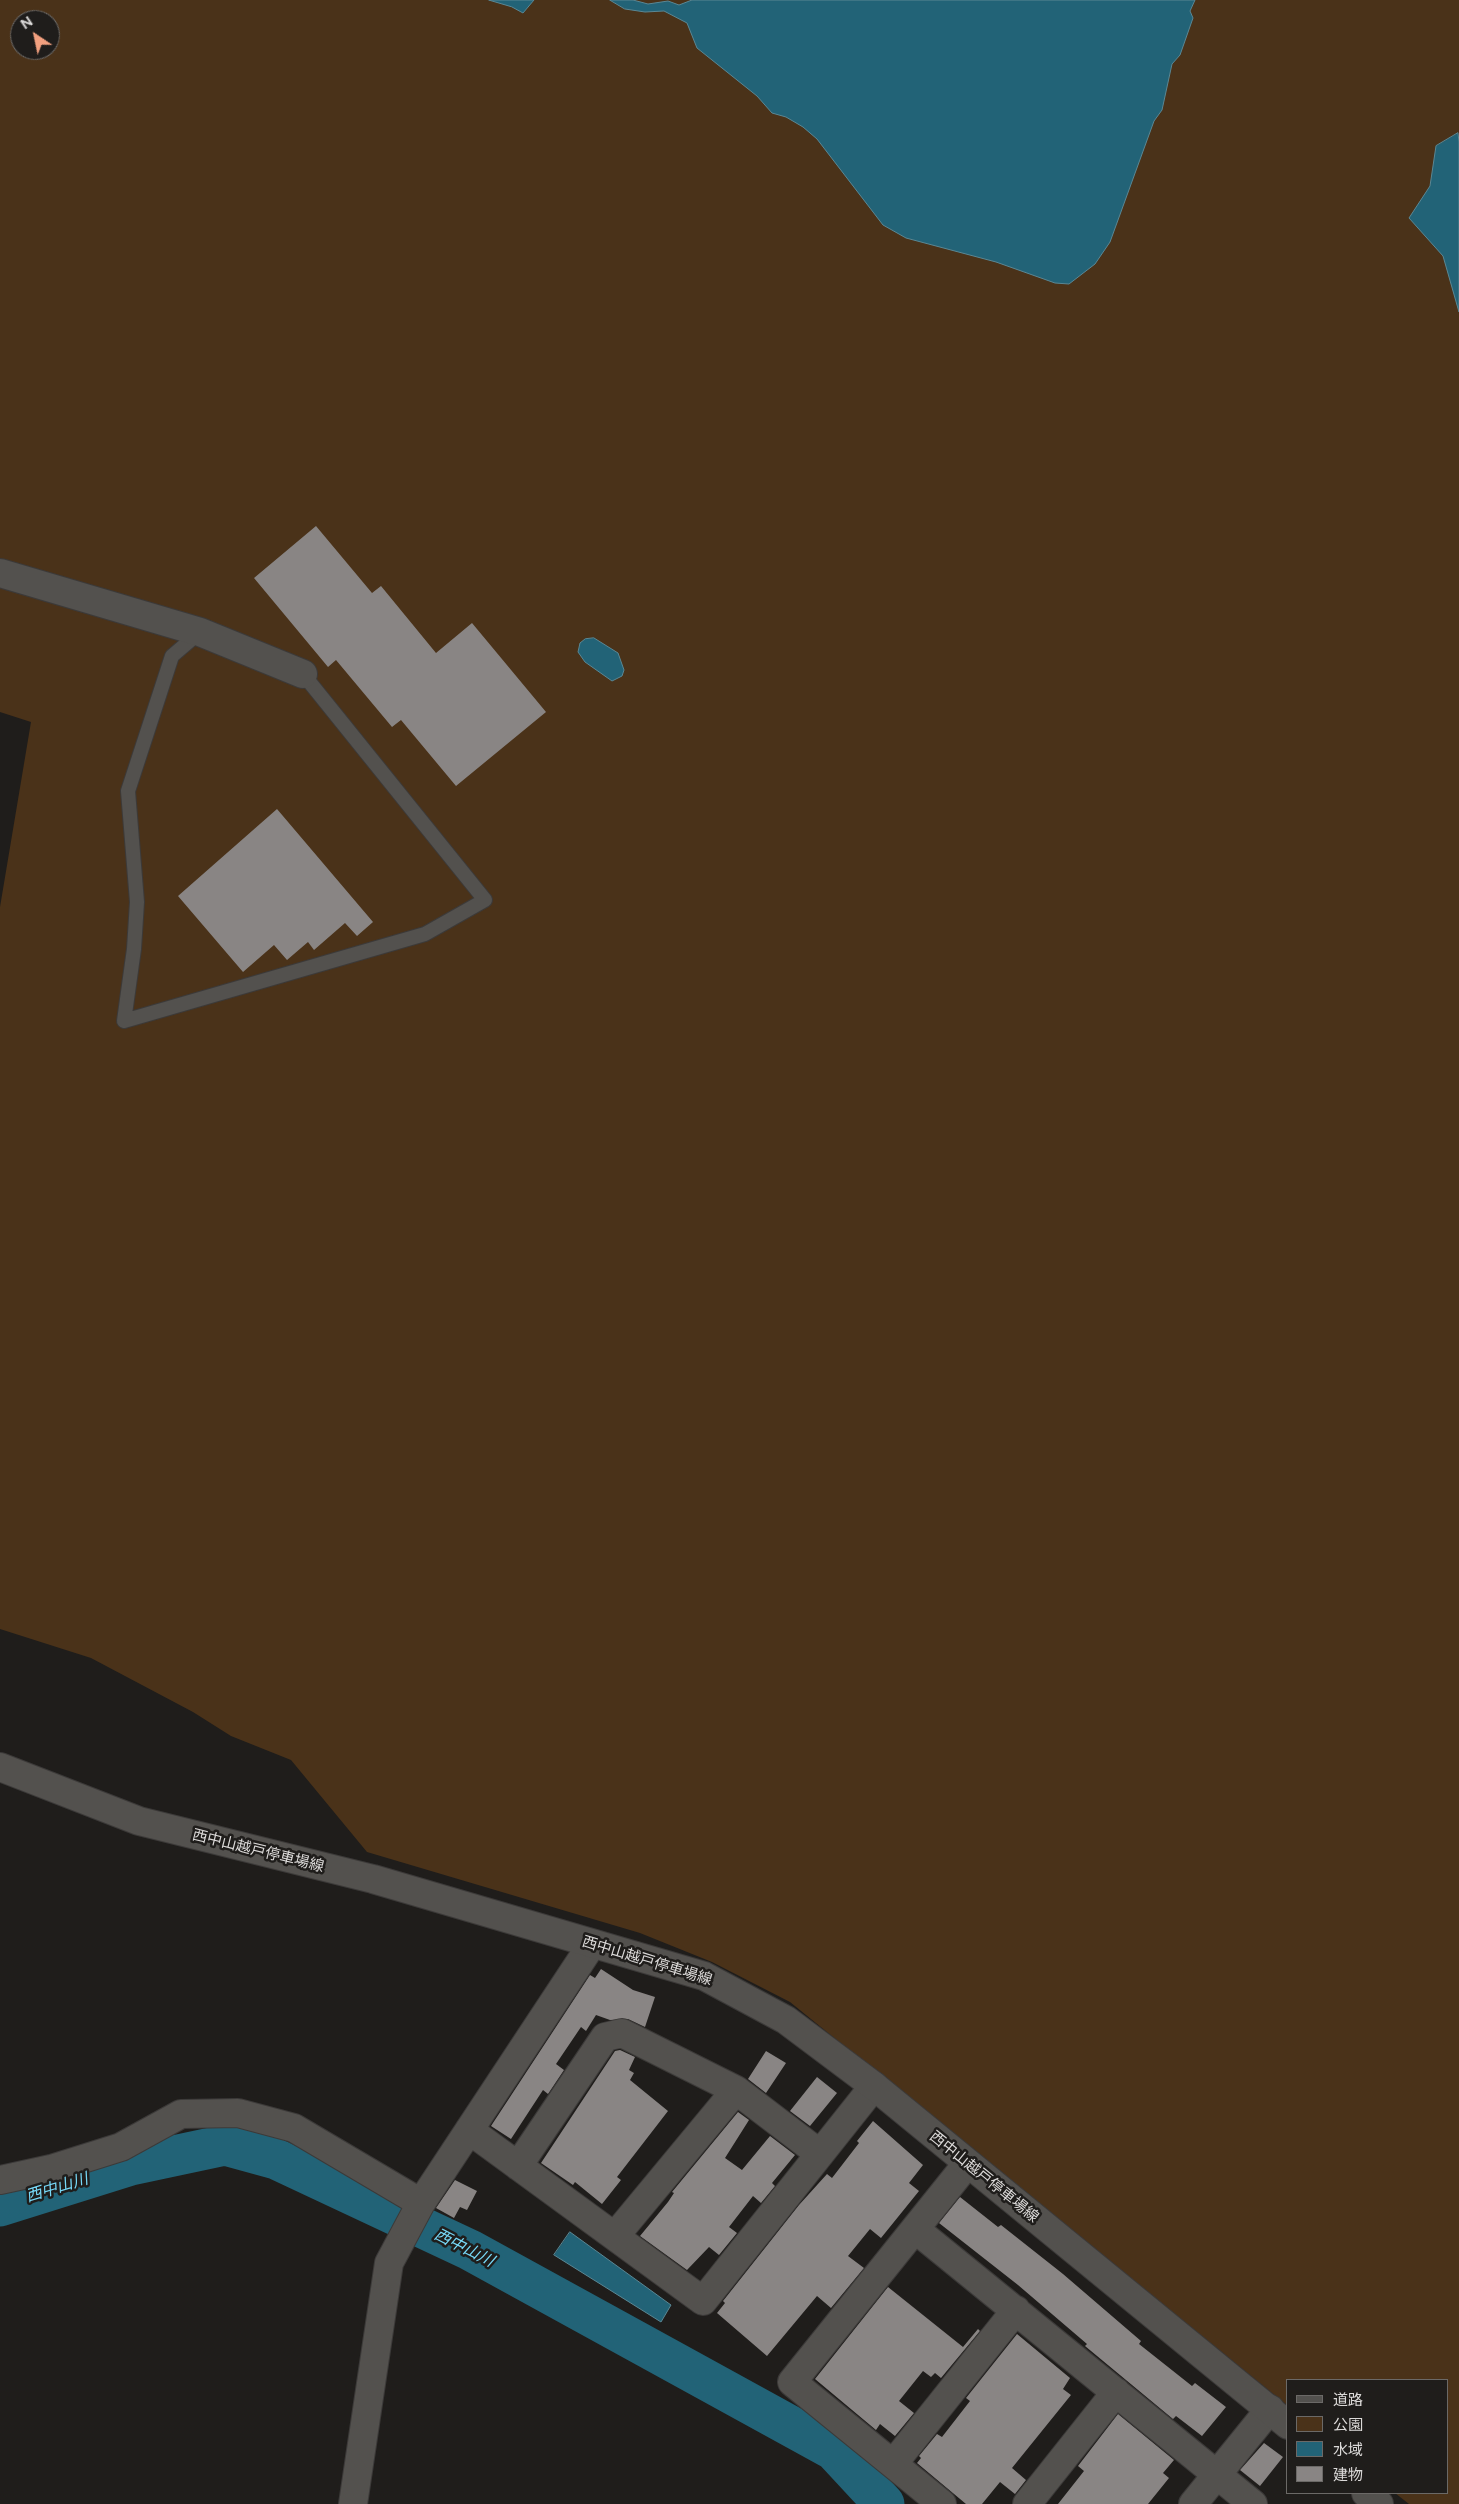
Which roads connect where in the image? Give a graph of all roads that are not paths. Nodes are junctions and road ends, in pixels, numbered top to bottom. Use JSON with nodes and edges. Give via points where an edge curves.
{"nodes":[{"id":1,"x":0,"y":572,"type":"edge"},
{"id":2,"x":200,"y":632,"type":"junction"},
{"id":3,"x":303,"y":674,"type":"joint"},
{"id":4,"x":0,"y":1767,"type":"edge"},
{"id":5,"x":592,"y":1944,"type":"junction"},
{"id":6,"x":874,"y":2086,"type":"junction"},
{"id":7,"x":736,"y":2090,"type":"junction"},
{"id":8,"x":469,"y":2130,"type":"junction"},
{"id":9,"x":820,"y":2154,"type":"junction"},
{"id":10,"x":967,"y":2164,"type":"junction"},
{"id":11,"x":518,"y":2166,"type":"junction"},
{"id":12,"x":0,"y":2180,"type":"edge"},
{"id":13,"x":420,"y":2205,"type":"junction"},
{"id":14,"x":915,"y":2228,"type":"junction"},
{"id":15,"x":615,"y":2236,"type":"junction"},
{"id":16,"x":1016,"y":2310,"type":"junction"},
{"id":17,"x":1116,"y":2392,"type":"junction"},
{"id":18,"x":1279,"y":2417,"type":"edge"},
{"id":19,"x":893,"y":2464,"type":"junction"},
{"id":20,"x":1217,"y":2474,"type":"junction"},
{"id":21,"x":1367,"y":2494,"type":"edge"},
{"id":22,"x":353,"y":2504,"type":"edge"},
{"id":23,"x":942,"y":2504,"type":"edge"},
{"id":24,"x":1027,"y":2504,"type":"edge"},
{"id":25,"x":1193,"y":2504,"type":"edge"},
{"id":26,"x":1252,"y":2504,"type":"edge"},
{"id":27,"x":1380,"y":2504,"type":"edge"}],
"edges":[{"from":1,"to":2,"type":"street"},
{"from":2,"to":3,"type":"street"},
{"from":2,"to":3,"type":"lane","via":[[172,656],[128,791],[138,902],[124,1021],[425,934],[485,900]]},
{"from":4,"to":5,"type":"street","name":"西中山越戸停車場線","via":[[139,1821],[373,1879]]},
{"from":5,"to":6,"type":"street","name":"西中山越戸停車場線","via":[[704,1976],[786,2020]]},
{"from":5,"to":8,"type":"street"},
{"from":6,"to":9,"type":"street"},
{"from":6,"to":10,"type":"street","name":"西中山越戸停車場線"},
{"from":7,"to":9,"type":"street"},
{"from":7,"to":11,"type":"street","via":[[622,2033],[604,2037]]},
{"from":7,"to":15,"type":"street"},
{"from":8,"to":11,"type":"street"},
{"from":8,"to":13,"type":"street"},
{"from":9,"to":15,"type":"street","via":[[703,2301]]},
{"from":10,"to":14,"type":"street"},
{"from":10,"to":18,"type":"street","name":"西中山越戸停車場線"},
{"from":11,"to":15,"type":"street"},
{"from":12,"to":13,"type":"street","via":[[51,2169],[121,2147],[181,2114],[238,2112],[294,2128]]},
{"from":13,"to":22,"type":"street","via":[[389,2263]]},
{"from":14,"to":16,"type":"street"},
{"from":14,"to":19,"type":"street","via":[[792,2382]]},
{"from":16,"to":17,"type":"street"},
{"from":16,"to":19,"type":"street"},
{"from":17,"to":20,"type":"street"},
{"from":17,"to":24,"type":"street"},
{"from":18,"to":20,"type":"street"},
{"from":19,"to":23,"type":"street"},
{"from":20,"to":25,"type":"street"},
{"from":20,"to":26,"type":"street"},
{"from":21,"to":27,"type":"street"}]}
